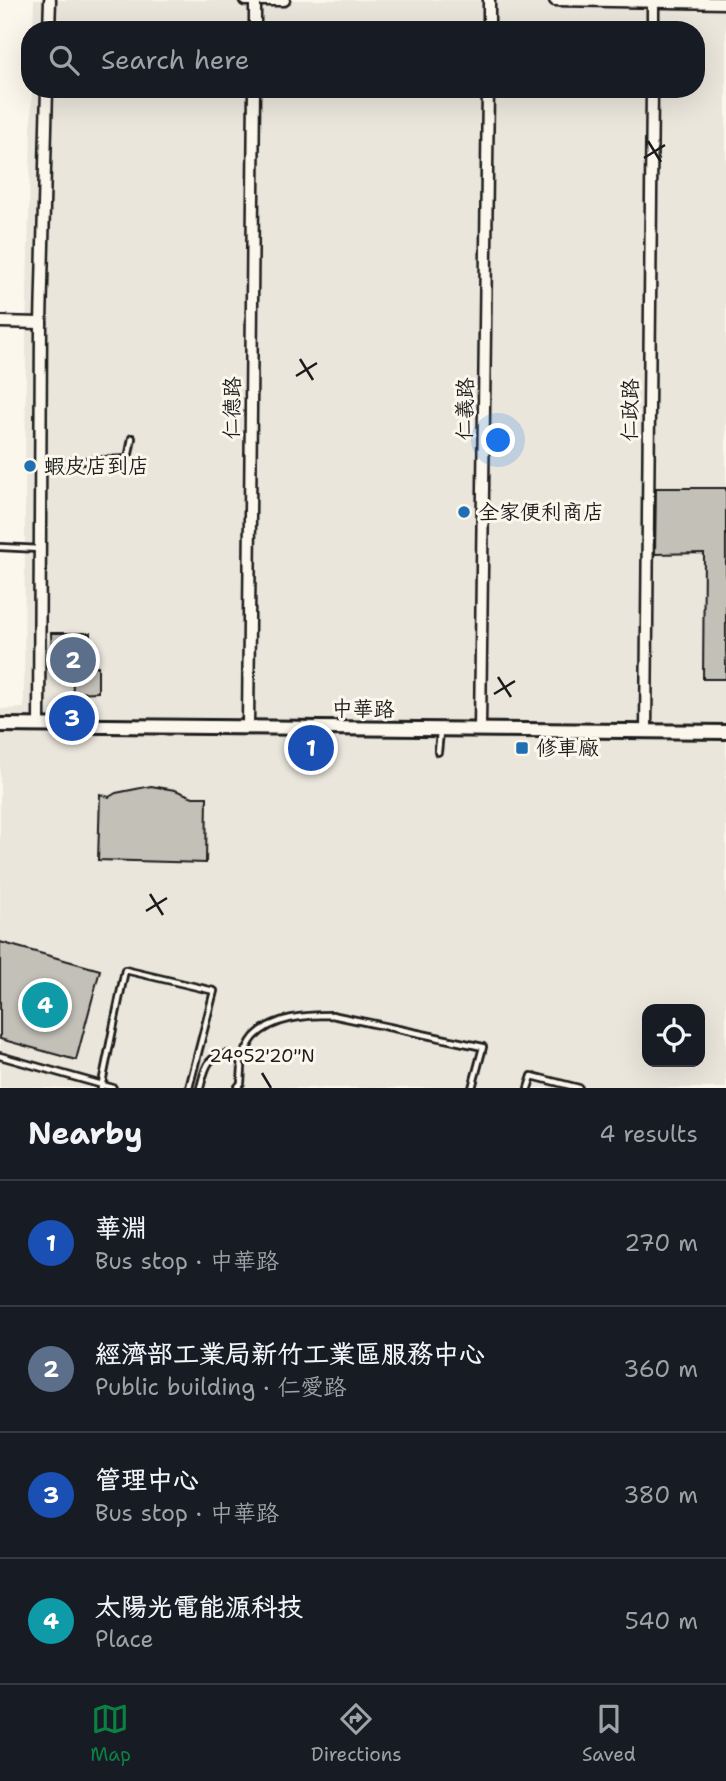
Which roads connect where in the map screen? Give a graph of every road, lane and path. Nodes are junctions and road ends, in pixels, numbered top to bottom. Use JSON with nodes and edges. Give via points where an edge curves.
{"nodes":[{"id":1,"x":50,"y":0,"type":"edge"},
{"id":2,"x":245,"y":0,"type":"edge"},
{"id":3,"x":255,"y":0,"type":"edge"},
{"id":4,"x":284,"y":0,"type":"edge"},
{"id":5,"x":489,"y":0,"type":"edge"},
{"id":6,"x":555,"y":0,"type":"edge"},
{"id":7,"x":653,"y":2,"type":"junction"},
{"id":8,"x":726,"y":3,"type":"edge"},
{"id":9,"x":49,"y":21,"type":"edge"},
{"id":10,"x":255,"y":21,"type":"edge"},
{"id":11,"x":489,"y":21,"type":"edge"},
{"id":12,"x":653,"y":21,"type":"edge"},
{"id":13,"x":47,"y":98,"type":"edge"},
{"id":14,"x":254,"y":98,"type":"edge"},
{"id":15,"x":488,"y":98,"type":"edge"},
{"id":16,"x":652,"y":98,"type":"edge"},
{"id":17,"x":0,"y":322,"type":"edge"},
{"id":18,"x":41,"y":323,"type":"junction"},
{"id":19,"x":132,"y":438,"type":"dead end"},
{"id":20,"x":41,"y":463,"type":"junction"},
{"id":21,"x":0,"y":547,"type":"edge"},
{"id":22,"x":40,"y":549,"type":"junction"},
{"id":23,"x":0,"y":724,"type":"edge"},
{"id":24,"x":39,"y":725,"type":"junction"},
{"id":25,"x":248,"y":727,"type":"junction"},
{"id":26,"x":440,"y":729,"type":"junction"},
{"id":27,"x":481,"y":729,"type":"junction"},
{"id":28,"x":646,"y":731,"type":"junction"},
{"id":29,"x":726,"y":732,"type":"edge"},
{"id":30,"x":439,"y":752,"type":"dead end"},
{"id":31,"x":0,"y":1056,"type":"edge"},
{"id":32,"x":239,"y":1059,"type":"junction"},
{"id":33,"x":101,"y":1086,"type":"edge"},
{"id":34,"x":113,"y":1088,"type":"edge"},
{"id":35,"x":189,"y":1088,"type":"edge"},
{"id":36,"x":200,"y":1088,"type":"edge"},
{"id":37,"x":237,"y":1088,"type":"edge"},
{"id":38,"x":472,"y":1088,"type":"edge"},
{"id":39,"x":528,"y":1088,"type":"edge"},
{"id":40,"x":579,"y":1088,"type":"edge"}],
"edges":[{"from":1,"to":9,"type":"street"},
{"from":2,"to":3,"type":"street"},
{"from":3,"to":4,"type":"street"},
{"from":3,"to":10,"type":"street"},
{"from":5,"to":11,"type":"street"},
{"from":6,"to":7,"type":"street"},
{"from":7,"to":8,"type":"street"},
{"from":7,"to":12,"type":"street"},
{"from":13,"to":18,"type":"street"},
{"from":14,"to":25,"type":"street","name":"仁德路"},
{"from":15,"to":27,"type":"street","name":"仁義路"},
{"from":16,"to":28,"type":"street","name":"仁政路"},
{"from":17,"to":18,"type":"street"},
{"from":18,"to":20,"type":"street"},
{"from":19,"to":20,"type":"lane","via":[[128,459]]},
{"from":20,"to":22,"type":"street"},
{"from":21,"to":22,"type":"lane"},
{"from":22,"to":24,"type":"street"},
{"from":23,"to":24,"type":"street","name":"中華路"},
{"from":24,"to":25,"type":"street","name":"中華路"},
{"from":25,"to":26,"type":"street","name":"中華路"},
{"from":26,"to":27,"type":"street","name":"中華路"},
{"from":26,"to":30,"type":"lane"},
{"from":27,"to":28,"type":"street","name":"中華路"},
{"from":28,"to":29,"type":"street","name":"中華路"},
{"from":31,"to":33,"type":"lane"},
{"from":32,"to":36,"type":"lane","via":[[228,1054],[213,1057]]},
{"from":32,"to":37,"type":"lane","via":[[242,1073]]},
{"from":32,"to":38,"type":"lane","via":[[255,1036],[274,1025],[306,1015],[332,1015],[483,1047]]},
{"from":33,"to":34,"type":"lane"},
{"from":33,"to":35,"type":"lane","via":[[125,970],[214,991]]},
{"from":39,"to":40,"type":"lane","via":[[532,1076]]}]}
